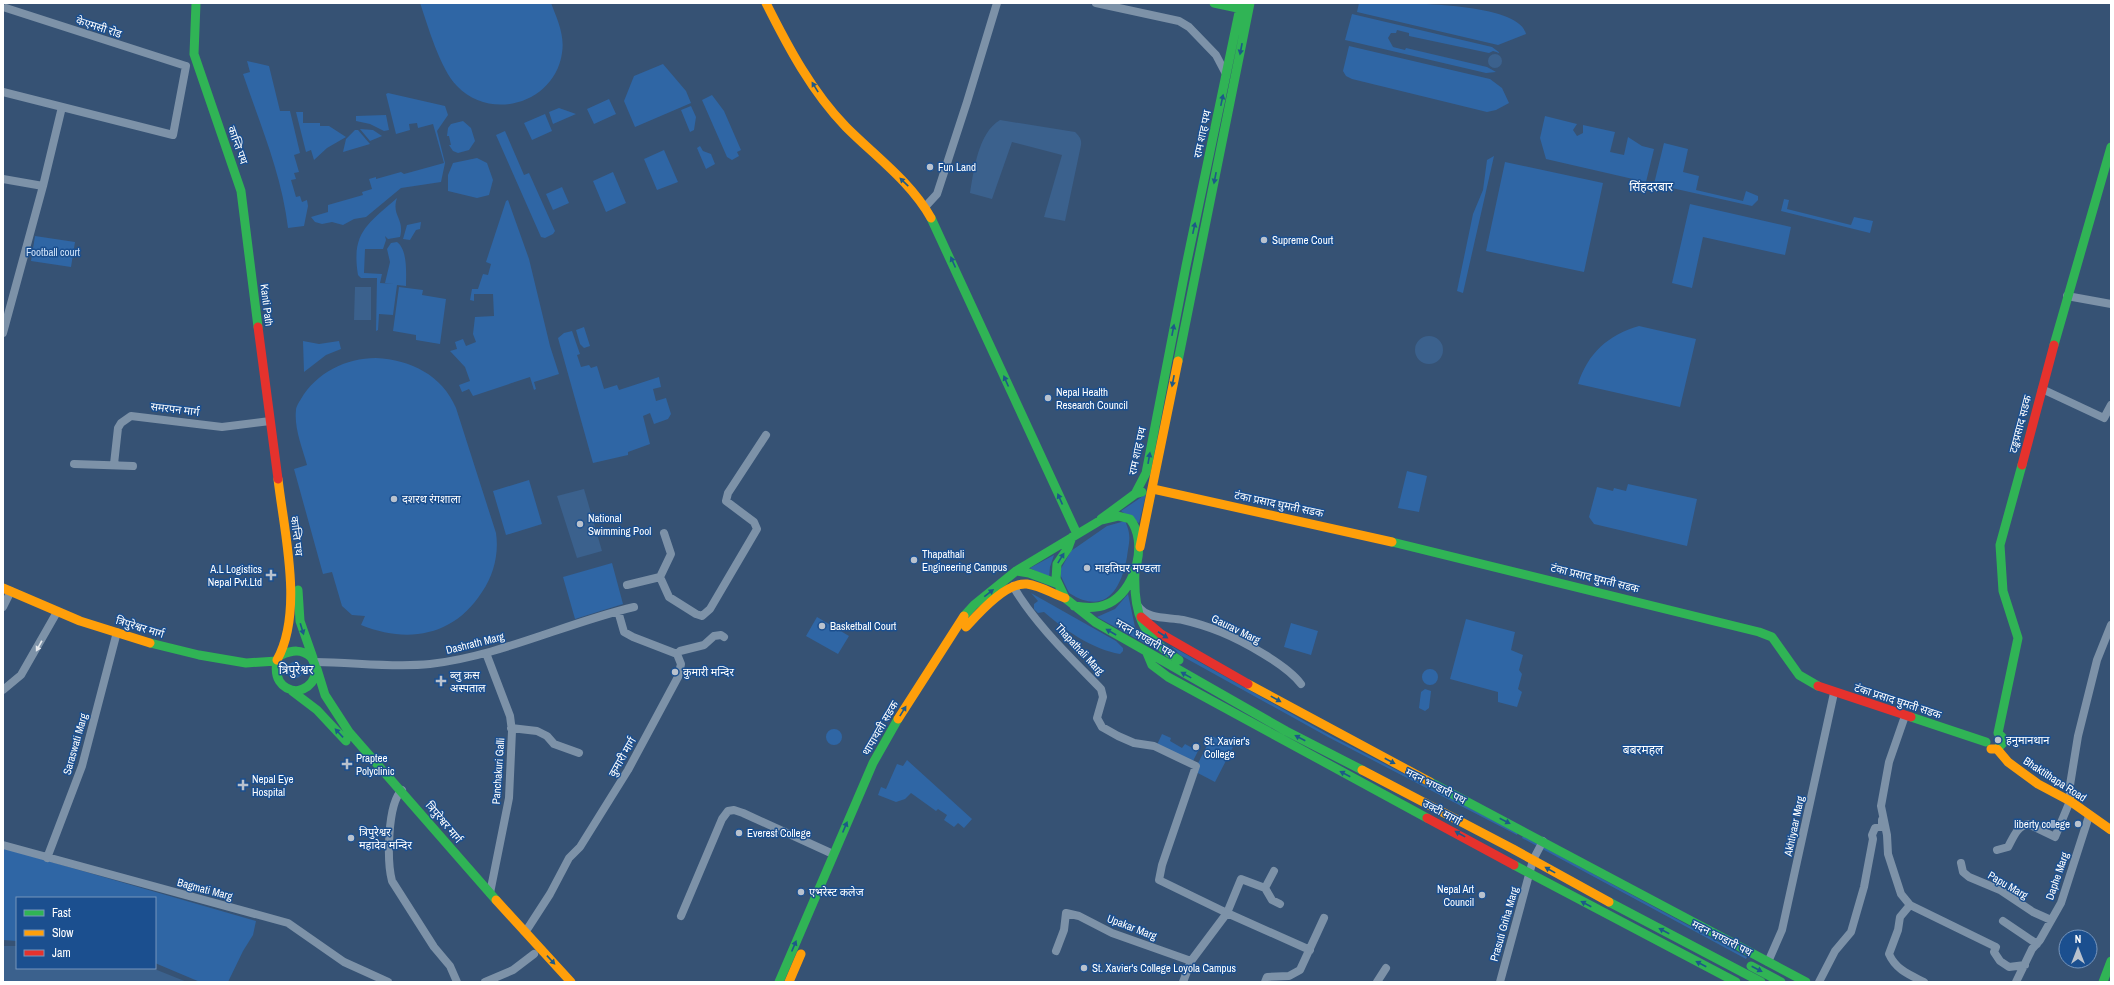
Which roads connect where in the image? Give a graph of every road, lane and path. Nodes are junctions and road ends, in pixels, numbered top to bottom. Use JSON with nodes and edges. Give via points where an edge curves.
{"nodes":[{"id":1,"x":196,"y":3,"type":"edge"},
{"id":2,"x":203,"y":3,"type":"edge"},
{"id":3,"x":766,"y":3,"type":"edge"},
{"id":4,"x":997,"y":3,"type":"edge"},
{"id":5,"x":1096,"y":3,"type":"edge"},
{"id":6,"x":1214,"y":3,"type":"edge"},
{"id":7,"x":1245,"y":6,"type":"edge"},
{"id":8,"x":6,"y":8,"type":"dead end"},
{"id":9,"x":197,"y":63,"type":"junction"},
{"id":10,"x":186,"y":66,"type":"junction"},
{"id":11,"x":1227,"y":75,"type":"junction"},
{"id":12,"x":3,"y":92,"type":"edge"},
{"id":13,"x":62,"y":107,"type":"junction"},
{"id":14,"x":2111,"y":147,"type":"edge"},
{"id":15,"x":3,"y":180,"type":"edge"},
{"id":16,"x":43,"y":186,"type":"junction"},
{"id":17,"x":241,"y":191,"type":"joint"},
{"id":18,"x":927,"y":210,"type":"junction"},
{"id":19,"x":2067,"y":296,"type":"junction"},
{"id":20,"x":2111,"y":304,"type":"edge"},
{"id":21,"x":3,"y":333,"type":"edge"},
{"id":22,"x":2042,"y":390,"type":"junction"},
{"id":23,"x":2111,"y":405,"type":"edge"},
{"id":24,"x":270,"y":421,"type":"junction"},
{"id":25,"x":766,"y":435,"type":"dead end"},
{"id":26,"x":74,"y":464,"type":"dead end"},
{"id":27,"x":114,"y":464,"type":"junction"},
{"id":28,"x":133,"y":466,"type":"dead end"},
{"id":29,"x":1152,"y":489,"type":"junction"},
{"id":30,"x":1171,"y":492,"type":"junction"},
{"id":31,"x":1135,"y":494,"type":"junction"},
{"id":32,"x":1150,"y":499,"type":"junction"},
{"id":33,"x":1101,"y":520,"type":"junction"},
{"id":34,"x":664,"y":533,"type":"dead end"},
{"id":35,"x":1075,"y":536,"type":"junction"},
{"id":36,"x":1136,"y":566,"type":"junction"},
{"id":37,"x":1016,"y":572,"type":"junction"},
{"id":38,"x":660,"y":577,"type":"junction"},
{"id":39,"x":1058,"y":584,"type":"junction"},
{"id":40,"x":628,"y":586,"type":"dead end"},
{"id":41,"x":1013,"y":586,"type":"junction"},
{"id":42,"x":7,"y":590,"type":"edge"},
{"id":43,"x":1067,"y":601,"type":"junction"},
{"id":44,"x":1135,"y":604,"type":"junction"},
{"id":45,"x":3,"y":607,"type":"edge"},
{"id":46,"x":634,"y":607,"type":"dead end"},
{"id":47,"x":618,"y":611,"type":"junction"},
{"id":48,"x":57,"y":612,"type":"junction"},
{"id":49,"x":2111,"y":625,"type":"edge"},
{"id":50,"x":117,"y":632,"type":"junction"},
{"id":51,"x":724,"y":637,"type":"dead end"},
{"id":52,"x":486,"y":653,"type":"junction"},
{"id":53,"x":1147,"y":653,"type":"junction"},
{"id":54,"x":677,"y":654,"type":"junction"},
{"id":55,"x":279,"y":658,"type":"junction"},
{"id":56,"x":315,"y":662,"type":"junction"},
{"id":57,"x":246,"y":663,"type":"junction"},
{"id":58,"x":278,"y":681,"type":"junction"},
{"id":59,"x":1301,"y":684,"type":"dead end"},
{"id":60,"x":3,"y":690,"type":"edge"},
{"id":61,"x":292,"y":691,"type":"junction"},
{"id":62,"x":1834,"y":693,"type":"junction"},
{"id":63,"x":1905,"y":716,"type":"junction"},
{"id":64,"x":511,"y":728,"type":"junction"},
{"id":65,"x":1998,"y":733,"type":"junction"},
{"id":66,"x":1986,"y":742,"type":"junction"},
{"id":67,"x":1997,"y":749,"type":"junction"},
{"id":68,"x":579,"y":753,"type":"dead end"},
{"id":69,"x":399,"y":793,"type":"junction"},
{"id":70,"x":2070,"y":801,"type":"junction"},
{"id":71,"x":1882,"y":813,"type":"junction"},
{"id":72,"x":2089,"y":816,"type":"junction"},
{"id":73,"x":2111,"y":830,"type":"edge"},
{"id":74,"x":1543,"y":841,"type":"junction"},
{"id":75,"x":3,"y":845,"type":"edge"},
{"id":76,"x":1997,"y":850,"type":"dead end"},
{"id":77,"x":833,"y":854,"type":"junction"},
{"id":78,"x":1535,"y":856,"type":"junction"},
{"id":79,"x":47,"y":858,"type":"junction"},
{"id":80,"x":1961,"y":864,"type":"dead end"},
{"id":81,"x":1274,"y":872,"type":"dead end"},
{"id":82,"x":1529,"y":873,"type":"junction"},
{"id":83,"x":1265,"y":888,"type":"junction"},
{"id":84,"x":490,"y":893,"type":"junction"},
{"id":85,"x":1280,"y":904,"type":"dead end"},
{"id":86,"x":1910,"y":905,"type":"junction"},
{"id":87,"x":1227,"y":913,"type":"junction"},
{"id":88,"x":681,"y":916,"type":"dead end"},
{"id":89,"x":1324,"y":918,"type":"dead end"},
{"id":90,"x":2051,"y":920,"type":"junction"},
{"id":91,"x":2003,"y":921,"type":"dead end"},
{"id":92,"x":524,"y":931,"type":"junction"},
{"id":93,"x":2037,"y":944,"type":"junction"},
{"id":94,"x":1310,"y":950,"type":"junction"},
{"id":95,"x":1056,"y":952,"type":"dead end"},
{"id":96,"x":534,"y":954,"type":"junction"},
{"id":97,"x":1191,"y":961,"type":"junction"},
{"id":98,"x":2111,"y":961,"type":"edge"},
{"id":99,"x":1768,"y":962,"type":"junction"},
{"id":100,"x":2025,"y":965,"type":"junction"},
{"id":101,"x":1386,"y":968,"type":"dead end"},
{"id":102,"x":1720,"y":979,"type":"edge"},
{"id":103,"x":388,"y":982,"type":"edge"},
{"id":104,"x":457,"y":982,"type":"edge"},
{"id":105,"x":485,"y":982,"type":"edge"},
{"id":106,"x":560,"y":982,"type":"edge"},
{"id":107,"x":571,"y":982,"type":"edge"},
{"id":108,"x":779,"y":982,"type":"edge"},
{"id":109,"x":790,"y":982,"type":"edge"},
{"id":110,"x":1183,"y":982,"type":"edge"},
{"id":111,"x":1265,"y":982,"type":"edge"},
{"id":112,"x":1377,"y":982,"type":"edge"},
{"id":113,"x":1500,"y":982,"type":"edge"},
{"id":114,"x":1736,"y":982,"type":"edge"},
{"id":115,"x":1761,"y":982,"type":"edge"},
{"id":116,"x":1781,"y":982,"type":"edge"},
{"id":117,"x":1806,"y":982,"type":"edge"},
{"id":118,"x":1818,"y":982,"type":"edge"},
{"id":119,"x":1924,"y":982,"type":"edge"},
{"id":120,"x":2016,"y":982,"type":"edge"},
{"id":121,"x":2103,"y":982,"type":"edge"}],
"edges":[{"from":1,"to":9,"type":"main road","via":[[194,47]]},
{"from":2,"to":56,"type":"main road","one_way":true,"via":[[200,46],[202,60],[248,193],[300,621]]},
{"from":18,"to":3,"type":"main road","one_way":true,"via":[[908,187],[836,116],[819,94]]},
{"from":4,"to":18,"type":"street","via":[[937,194]]},
{"from":5,"to":11,"type":"street","via":[[1179,21],[1189,27],[1216,55]]},
{"from":6,"to":7,"type":"main road"},
{"from":7,"to":11,"type":"main road","name":"राम शाह पथ"},
{"from":7,"to":29,"type":"main road","name":"राम शाह पथ","one_way":true},
{"from":8,"to":10,"type":"street","name":"केएमसी रोड"},
{"from":9,"to":10,"type":"street"},
{"from":9,"to":17,"type":"main road","name":"कान्ति पथ"},
{"from":10,"to":13,"type":"street","via":[[173,135]]},
{"from":31,"to":11,"type":"main road","name":"राम शाह पथ","one_way":true,"via":[[1146,473],[1183,281]]},
{"from":12,"to":13,"type":"street"},
{"from":13,"to":16,"type":"street"},
{"from":14,"to":19,"type":"main road","name":"टङ्कप्रसाद सडक"},
{"from":15,"to":16,"type":"street"},
{"from":16,"to":21,"type":"street"},
{"from":17,"to":24,"type":"main road","name":"Kanti Path"},
{"from":35,"to":18,"type":"main road","one_way":true},
{"from":19,"to":20,"type":"street"},
{"from":19,"to":22,"type":"main road","name":"टङ्कप्रसाद सडक"},
{"from":22,"to":23,"type":"street","via":[[2104,418]]},
{"from":22,"to":65,"type":"main road","name":"टङ्कप्रसाद सडक","via":[[2000,544],[2003,591],[2018,638]]},
{"from":24,"to":27,"type":"street","name":"समरपन मार्ग","via":[[222,427],[131,416],[118,428]]},
{"from":24,"to":55,"type":"main road","name":"कान्ति पथ","via":[[290,576],[290,617]]},
{"from":25,"to":38,"type":"street","via":[[728,493],[726,501],[754,522],[757,528],[710,609],[702,616],[669,597]]},
{"from":26,"to":27,"type":"street"},
{"from":27,"to":28,"type":"street"},
{"from":29,"to":30,"type":"main road","name":"टंका प्रसाद घुमती सडक"},
{"from":29,"to":31,"type":"main road","name":"राम शाह पथ"},
{"from":29,"to":32,"type":"main road"},
{"from":30,"to":32,"type":"main road","via":[[1156,493]]},
{"from":30,"to":62,"type":"main road","name":"टंका प्रसाद घुमती सडक","via":[[1357,532],[1759,632],[1772,637],[1803,679]]},
{"from":31,"to":33,"type":"main road"},
{"from":32,"to":36,"type":"main road"},
{"from":33,"to":35,"type":"main road"},
{"from":33,"to":36,"type":"main road","via":[[1125,517],[1133,522],[1137,538]]},
{"from":34,"to":38,"type":"street","via":[[670,554]]},
{"from":35,"to":37,"type":"main road","name":"थापाथली सडक"},
{"from":39,"to":35,"type":"main road","one_way":true,"via":[[1057,564]]},
{"from":36,"to":43,"type":"main road","via":[[1125,590],[1112,602],[1092,608]]},
{"from":36,"to":44,"type":"main road","name":"मदन भण्डारी पथ"},
{"from":37,"to":39,"type":"main road","via":[[1035,574],[1048,582]]},
{"from":77,"to":37,"type":"main road","name":"थापाथली सडक","one_way":true,"via":[[891,730],[961,620],[974,605]]},
{"from":38,"to":40,"type":"street"},
{"from":39,"to":43,"type":"main road"},
{"from":41,"to":43,"type":"main road","via":[[1029,585]]},
{"from":41,"to":87,"type":"street","name":"Thapathali Marg","via":[[1066,652],[1101,689],[1103,697],[1097,718],[1102,726],[1134,743],[1154,746],[1196,766],[1159,880]]},
{"from":41,"to":109,"type":"main road","name":"थापाथली सडक","via":[[990,602],[966,626],[882,763],[839,860]]},
{"from":42,"to":45,"type":"street"},
{"from":42,"to":48,"type":"main road","name":"त्रिपुरेश्वर मार्ग"},
{"from":53,"to":43,"type":"main road","name":"मदन भण्डारी पथ","one_way":true,"via":[[1094,622]]},
{"from":44,"to":59,"type":"street","name":"Gaurav Marg","via":[[1141,611],[1152,616],[1182,620],[1222,632],[1284,668]]},
{"from":44,"to":74,"type":"main road","one_way":true,"via":[[1147,624],[1182,647],[1397,765]]},
{"from":44,"to":78,"type":"main road","name":"मदन भण्डारी पथ","via":[[1144,631],[1154,644],[1182,662]]},
{"from":46,"to":47,"type":"street","name":"Dashrath Marg"},
{"from":47,"to":52,"type":"street","name":"Dashrath Marg"},
{"from":47,"to":54,"type":"street","via":[[624,632]]},
{"from":48,"to":50,"type":"main road","name":"त्रिपुरेश्वर मार्ग"},
{"from":48,"to":60,"type":"street","one_way":true,"via":[[21,675]]},
{"from":49,"to":70,"type":"street","via":[[2097,660],[2079,729]]},
{"from":50,"to":57,"type":"main road","name":"त्रिपुरेश्वर मार्ग","via":[[199,655]]},
{"from":50,"to":79,"type":"street","name":"Saraswati Marg","via":[[82,766]]},
{"from":51,"to":54,"type":"street","via":[[714,636],[704,645]]},
{"from":52,"to":56,"type":"street","name":"Dashrath Marg","via":[[429,664]]},
{"from":52,"to":64,"type":"street","name":"Panchakuri Galli","via":[[510,716]]},
{"from":78,"to":53,"type":"main road","name":"मदन भण्डारी पथ","one_way":true,"via":[[1293,734]]},
{"from":82,"to":53,"type":"main road","name":"उक्टी मार्गा","one_way":true,"via":[[1168,677],[1152,666]]},
{"from":54,"to":92,"type":"street","name":"कुमारी मार्ग","via":[[681,664],[678,677],[628,770]]},
{"from":55,"to":56,"type":"main road","via":[[298,649],[304,651]]},
{"from":55,"to":57,"type":"main road","name":"त्रिपुरेश्वर मार्ग"},
{"from":55,"to":58,"type":"main road","via":[[275,671]]},
{"from":56,"to":61,"type":"main road","via":[[316,674],[310,685],[305,689]]},
{"from":56,"to":69,"type":"main road","name":"त्रिपुरेश्वर मार्ग","via":[[320,684],[329,705]]},
{"from":57,"to":58,"type":"main road"},
{"from":58,"to":61,"type":"main road"},
{"from":69,"to":61,"type":"main road","name":"त्रिपुरेश्वर मार्ग","one_way":true,"via":[[317,710]]},
{"from":62,"to":63,"type":"main road","name":"टंका प्रसाद घुमती सडक"},
{"from":62,"to":99,"type":"street","name":"Akhtiyaar Marg","via":[[1782,930]]},
{"from":63,"to":66,"type":"main road","name":"टंका प्रसाद घुमती सडक"},
{"from":63,"to":71,"type":"street","via":[[1889,762]]},
{"from":64,"to":68,"type":"street","via":[[537,731],[547,736],[554,744]]},
{"from":64,"to":84,"type":"street","name":"Panchakuri Galli","via":[[509,798]]},
{"from":65,"to":66,"type":"main road","via":[[1990,734]]},
{"from":65,"to":67,"type":"main road","via":[[2003,740],[2002,746]]},
{"from":66,"to":67,"type":"main road","name":"Bhaktithapa Road","via":[[1991,748]]},
{"from":67,"to":70,"type":"main road","name":"Bhaktithapa Road","via":[[2008,762],[2038,784]]},
{"from":69,"to":84,"type":"main road","name":"त्रिपुरेश्वर मार्ग"},
{"from":69,"to":96,"type":"main road","name":"त्रिपुरेश्वर मार्ग"},
{"from":69,"to":104,"type":"street","via":[[392,808],[389,869],[392,881],[434,947],[450,966]]},
{"from":70,"to":72,"type":"main road","name":"Bhaktithapa Road"},
{"from":70,"to":76,"type":"street","via":[[2055,836],[2028,824],[2023,825],[2008,847]]},
{"from":71,"to":86,"type":"street","via":[[1888,854],[1901,894]]},
{"from":71,"to":118,"type":"street","via":[[1882,826],[1875,828],[1872,835],[1864,887],[1850,932],[1835,951]]},
{"from":72,"to":73,"type":"main road","name":"Bhaktithapa Road"},
{"from":72,"to":90,"type":"street","name":"Daphe Marg","via":[[2061,903]]},
{"from":74,"to":78,"type":"street","name":"Prasuti Griha Marg"},
{"from":74,"to":99,"type":"main road","via":[[1629,890]]},
{"from":75,"to":79,"type":"street","name":"Bagmati Marg"},
{"from":77,"to":88,"type":"street","via":[[743,813],[728,811],[722,819]]},
{"from":108,"to":77,"type":"main road","name":"थापाथली सडक","one_way":true},
{"from":78,"to":82,"type":"street","name":"Prasuti Griha Marg"},
{"from":115,"to":78,"type":"main road","name":"मदन भण्डारी पथ","one_way":true},
{"from":78,"to":116,"type":"main road","name":"मदन भण्डारी पथ","one_way":true},
{"from":79,"to":103,"type":"street","name":"Bagmati Marg","via":[[288,923],[334,956]]},
{"from":80,"to":90,"type":"street","name":"Papu Marg","via":[[1963,872],[1969,877],[2000,890],[2033,912]]},
{"from":81,"to":83,"type":"street"},
{"from":102,"to":82,"type":"main road","name":"उक्टी मार्गा","one_way":true},
{"from":82,"to":113,"type":"street","name":"Prasuti Griha Marg"},
{"from":83,"to":85,"type":"street","via":[[1272,900]]},
{"from":83,"to":87,"type":"street","via":[[1241,879]]},
{"from":84,"to":92,"type":"main road","name":"त्रिपुरेश्वर मार्ग"},
{"from":86,"to":100,"type":"street","via":[[1996,948],[1994,952],[2009,968]]},
{"from":86,"to":119,"type":"street","via":[[1900,916],[1889,954],[1902,971]]},
{"from":87,"to":94,"type":"street"},
{"from":87,"to":97,"type":"street"},
{"from":89,"to":94,"type":"street"},
{"from":90,"to":93,"type":"street","name":"Daphe Marg"},
{"from":91,"to":93,"type":"street"},
{"from":92,"to":107,"type":"main road","name":"त्रिपुरेश्वर मार्ग","one_way":true},
{"from":93,"to":100,"type":"street","name":"Daphe Marg"},
{"from":94,"to":111,"type":"street","via":[[1305,962],[1295,974],[1271,975]]},
{"from":95,"to":97,"type":"street","name":"Upakar Marg","via":[[1064,930],[1066,913],[1112,933]]},
{"from":96,"to":105,"type":"street","via":[[513,970]]},
{"from":96,"to":106,"type":"main road","name":"त्रिपुरेश्वर मार्ग"},
{"from":97,"to":110,"type":"street"},
{"from":98,"to":121,"type":"main road"},
{"from":99,"to":117,"type":"main road"},
{"from":100,"to":120,"type":"street","name":"Daphe Marg"},
{"from":101,"to":112,"type":"street"},
{"from":102,"to":114,"type":"main road","name":"उक्टी मार्गा"}]}
